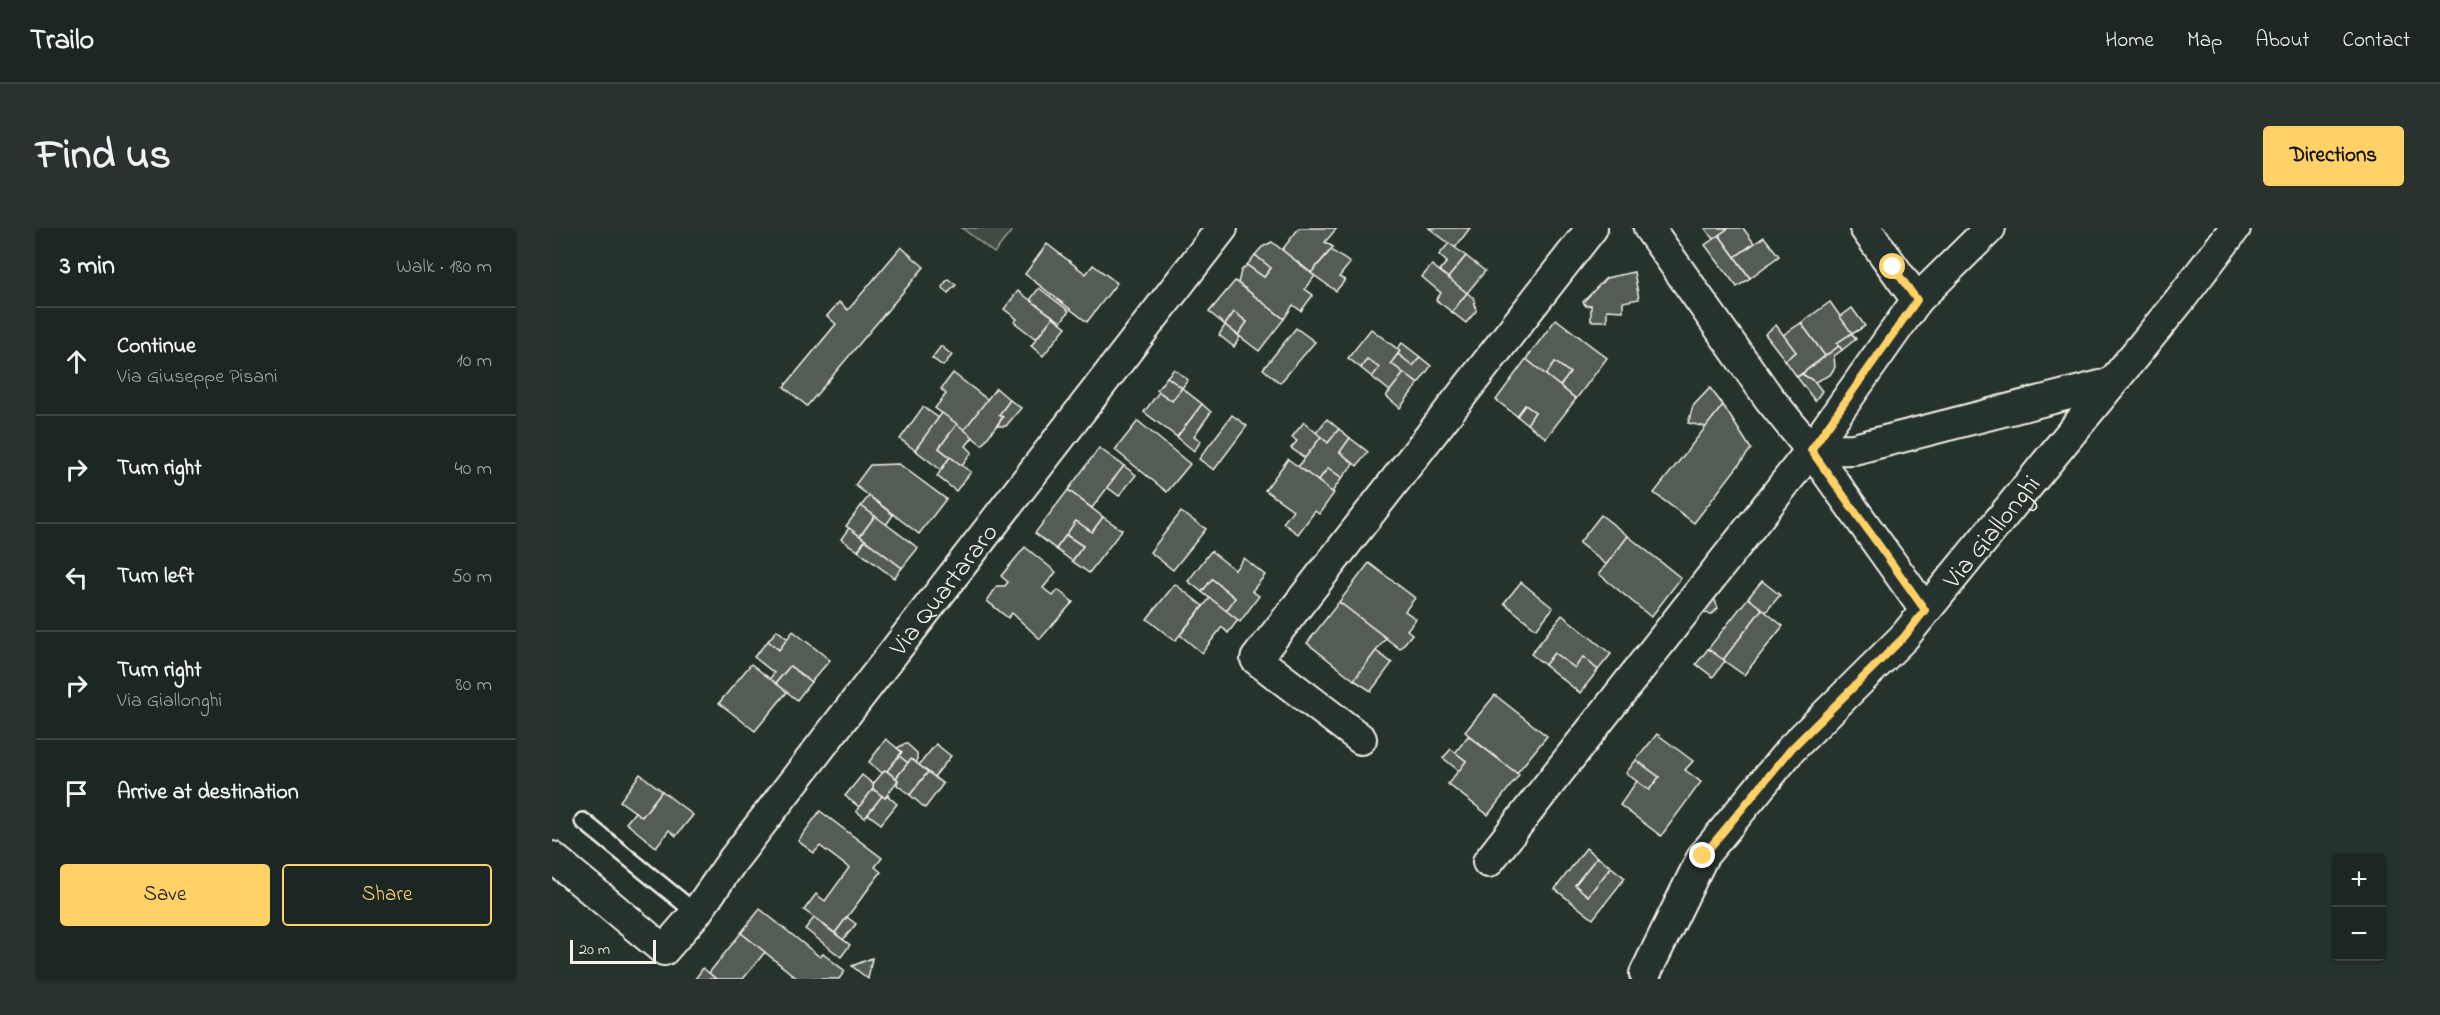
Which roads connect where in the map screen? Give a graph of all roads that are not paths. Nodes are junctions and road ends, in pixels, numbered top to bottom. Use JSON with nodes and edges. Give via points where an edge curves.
{"nodes":[{"id":1,"x":1222,"y":228,"type":"edge"},
{"id":2,"x":1592,"y":228,"type":"edge"},
{"id":3,"x":1648,"y":228,"type":"edge"},
{"id":4,"x":1865,"y":228,"type":"edge"},
{"id":5,"x":1990,"y":228,"type":"edge"},
{"id":6,"x":2235,"y":228,"type":"edge"},
{"id":7,"x":1917,"y":300,"type":"junction"},
{"id":8,"x":2112,"y":383,"type":"junction"},
{"id":9,"x":1811,"y":450,"type":"junction"},
{"id":10,"x":1925,"y":610,"type":"junction"},
{"id":11,"x":1361,"y":739,"type":"dead end"},
{"id":12,"x":583,"y":821,"type":"dead end"},
{"id":13,"x":552,"y":857,"type":"edge"},
{"id":14,"x":1488,"y":862,"type":"dead end"},
{"id":15,"x":696,"y":913,"type":"junction"},
{"id":16,"x":1644,"y":977,"type":"edge"}],
"edges":[{"from":1,"to":15,"type":"street","name":"Via Quartararo"},
{"from":2,"to":11,"type":"street","via":[[1256,659]]},
{"from":3,"to":9,"type":"street","via":[[1769,398]]},
{"from":4,"to":7,"type":"street"},
{"from":5,"to":7,"type":"street"},
{"from":6,"to":8,"type":"street","name":"Via Giallonghi"},
{"from":7,"to":9,"type":"street"},
{"from":8,"to":9,"type":"street","via":[[1854,449]]},
{"from":8,"to":10,"type":"street","name":"Via Giallonghi"},
{"from":9,"to":10,"type":"street"},
{"from":9,"to":14,"type":"street"},
{"from":10,"to":16,"type":"street","name":"Via Giallonghi","via":[[1904,637],[1792,748],[1703,856]]},
{"from":12,"to":15,"type":"lane"},
{"from":13,"to":15,"type":"street","name":"Via Quartararo","via":[[664,950]]}]}
